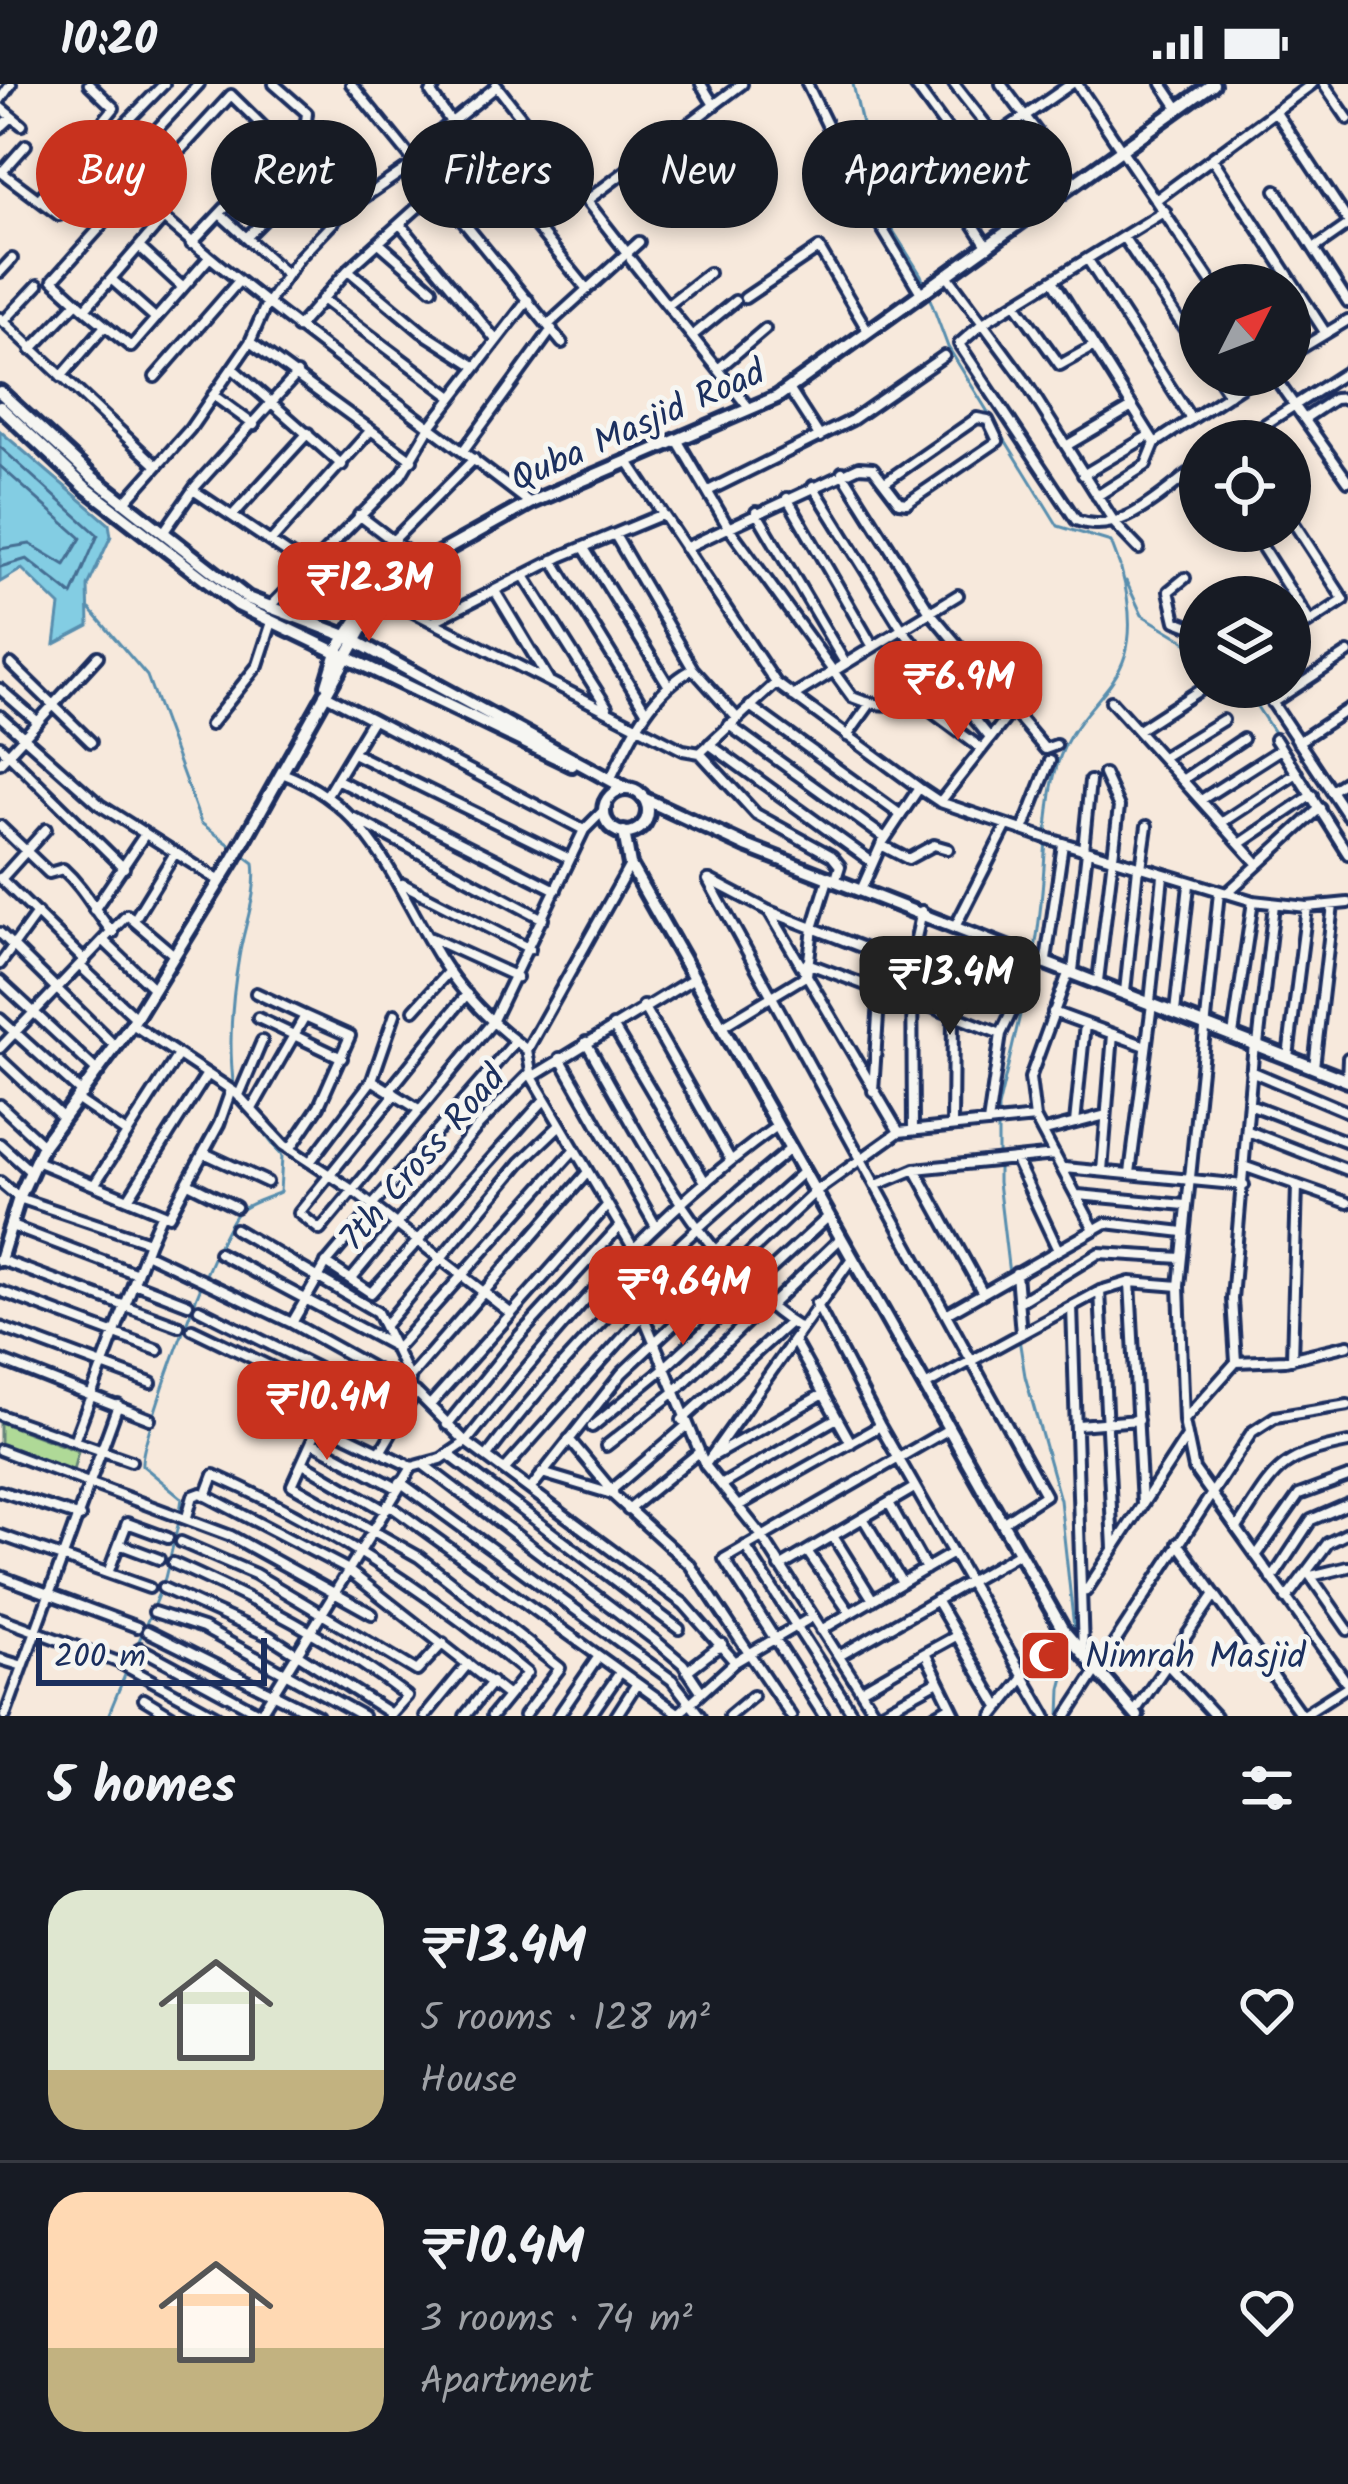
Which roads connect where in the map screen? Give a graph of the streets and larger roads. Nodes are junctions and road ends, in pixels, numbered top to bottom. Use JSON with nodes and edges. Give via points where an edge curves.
{"nodes":[{"id":1,"x":11,"y":84,"type":"edge"},
{"id":2,"x":89,"y":84,"type":"edge"},
{"id":3,"x":164,"y":84,"type":"edge"},
{"id":4,"x":199,"y":84,"type":"edge"},
{"id":5,"x":274,"y":84,"type":"edge"},
{"id":6,"x":351,"y":84,"type":"edge"},
{"id":7,"x":436,"y":84,"type":"edge"},
{"id":8,"x":701,"y":84,"type":"edge"},
{"id":9,"x":742,"y":84,"type":"edge"},
{"id":10,"x":807,"y":84,"type":"edge"},
{"id":11,"x":914,"y":84,"type":"edge"},
{"id":12,"x":954,"y":84,"type":"edge"},
{"id":13,"x":1001,"y":84,"type":"edge"},
{"id":14,"x":1074,"y":84,"type":"edge"},
{"id":15,"x":1162,"y":84,"type":"edge"},
{"id":16,"x":1214,"y":84,"type":"edge"},
{"id":17,"x":1312,"y":84,"type":"edge"},
{"id":18,"x":1324,"y":84,"type":"edge"},
{"id":19,"x":496,"y":85,"type":"edge"},
{"id":20,"x":0,"y":104,"type":"edge"},
{"id":21,"x":714,"y":105,"type":"junction"},
{"id":22,"x":1179,"y":109,"type":"junction"},
{"id":23,"x":1275,"y":111,"type":"junction"},
{"id":24,"x":1024,"y":116,"type":"junction"},
{"id":25,"x":11,"y":117,"type":"junction"},
{"id":26,"x":1348,"y":119,"type":"edge"},
{"id":27,"x":106,"y":120,"type":"edge"},
{"id":28,"x":130,"y":120,"type":"edge"},
{"id":29,"x":163,"y":120,"type":"edge"},
{"id":30,"x":257,"y":120,"type":"edge"},
{"id":31,"x":306,"y":120,"type":"edge"},
{"id":32,"x":450,"y":120,"type":"edge"},
{"id":33,"x":453,"y":120,"type":"edge"},
{"id":34,"x":523,"y":120,"type":"edge"},
{"id":35,"x":940,"y":120,"type":"edge"},
{"id":36,"x":981,"y":120,"type":"edge"},
{"id":37,"x":1019,"y":120,"type":"edge"},
{"id":38,"x":22,"y":125,"type":"dead end"},
{"id":39,"x":0,"y":128,"type":"edge"},
{"id":40,"x":187,"y":141,"type":"edge"},
{"id":41,"x":401,"y":144,"type":"edge"},
{"id":42,"x":26,"y":145,"type":"dead end"},
{"id":43,"x":1123,"y":151,"type":"junction"},
{"id":44,"x":1212,"y":158,"type":"junction"},
{"id":45,"x":1,"y":171,"type":"edge"},
{"id":46,"x":401,"y":172,"type":"edge"},
{"id":47,"x":1077,"y":186,"type":"junction"},
{"id":48,"x":1072,"y":189,"type":"edge"},
{"id":49,"x":1276,"y":190,"type":"dead end"},
{"id":50,"x":594,"y":195,"type":"edge"},
{"id":51,"x":36,"y":197,"type":"edge"},
{"id":52,"x":1156,"y":199,"type":"junction"},
{"id":53,"x":594,"y":211,"type":"edge"},
{"id":54,"x":1165,"y":211,"type":"junction"},
{"id":55,"x":211,"y":223,"type":"edge"},
{"id":56,"x":1348,"y":223,"type":"edge"},
{"id":57,"x":401,"y":225,"type":"edge"},
{"id":58,"x":103,"y":228,"type":"edge"},
{"id":59,"x":155,"y":228,"type":"edge"},
{"id":60,"x":171,"y":228,"type":"edge"},
{"id":61,"x":235,"y":228,"type":"edge"},
{"id":62,"x":256,"y":228,"type":"edge"},
{"id":63,"x":403,"y":228,"type":"edge"},
{"id":64,"x":469,"y":228,"type":"edge"},
{"id":65,"x":537,"y":228,"type":"edge"},
{"id":66,"x":976,"y":228,"type":"edge"},
{"id":67,"x":1017,"y":228,"type":"edge"},
{"id":68,"x":246,"y":238,"type":"junction"},
{"id":69,"x":1124,"y":238,"type":"junction"},
{"id":70,"x":639,"y":242,"type":"dead end"},
{"id":71,"x":379,"y":243,"type":"junction"},
{"id":72,"x":190,"y":244,"type":"junction"},
{"id":73,"x":139,"y":247,"type":"junction"},
{"id":74,"x":988,"y":247,"type":"junction"},
{"id":75,"x":1314,"y":249,"type":"junction"},
{"id":76,"x":629,"y":257,"type":"junction"},
{"id":77,"x":12,"y":259,"type":"dead end"},
{"id":78,"x":208,"y":259,"type":"junction"},
{"id":79,"x":1088,"y":260,"type":"junction"},
{"id":80,"x":1199,"y":264,"type":"edge"},
{"id":81,"x":348,"y":270,"type":"junction"},
{"id":82,"x":0,"y":272,"type":"edge"},
{"id":83,"x":709,"y":273,"type":"dead end"},
{"id":84,"x":286,"y":274,"type":"junction"},
{"id":85,"x":943,"y":278,"type":"junction"},
{"id":86,"x":111,"y":279,"type":"junction"},
{"id":87,"x":1054,"y":282,"type":"junction"},
{"id":88,"x":238,"y":283,"type":"junction"},
{"id":89,"x":38,"y":285,"type":"dead end"},
{"id":90,"x":181,"y":286,"type":"junction"},
{"id":91,"x":586,"y":288,"type":"junction"},
{"id":92,"x":432,"y":289,"type":"dead end"},
{"id":93,"x":921,"y":294,"type":"junction"},
{"id":94,"x":322,"y":299,"type":"junction"},
{"id":95,"x":528,"y":300,"type":"junction"},
{"id":96,"x":1348,"y":302,"type":"edge"},
{"id":97,"x":1016,"y":304,"type":"junction"},
{"id":98,"x":81,"y":305,"type":"junction"},
{"id":99,"x":266,"y":305,"type":"junction"},
{"id":100,"x":667,"y":305,"type":"junction"},
{"id":101,"x":154,"y":317,"type":"junction"},
{"id":102,"x":2,"y":320,"type":"edge"},
{"id":103,"x":1179,"y":320,"type":"edge"},
{"id":104,"x":1348,"y":320,"type":"edge"},
{"id":105,"x":982,"y":323,"type":"junction"},
{"id":106,"x":105,"y":326,"type":"junction"},
{"id":107,"x":550,"y":327,"type":"junction"},
{"id":108,"x":297,"y":328,"type":"junction"},
{"id":109,"x":764,"y":329,"type":"dead end"},
{"id":110,"x":868,"y":331,"type":"junction"},
{"id":111,"x":1325,"y":332,"type":"junction"},
{"id":112,"x":692,"y":336,"type":"junction"},
{"id":113,"x":496,"y":340,"type":"junction"},
{"id":114,"x":1311,"y":341,"type":"edge"},
{"id":115,"x":250,"y":343,"type":"junction"},
{"id":116,"x":562,"y":343,"type":"dead end"},
{"id":117,"x":1094,"y":346,"type":"junction"},
{"id":118,"x":31,"y":350,"type":"junction"},
{"id":119,"x":944,"y":356,"type":"dead end"},
{"id":120,"x":475,"y":366,"type":"junction"},
{"id":121,"x":232,"y":368,"type":"junction"},
{"id":122,"x":718,"y":369,"type":"junction"},
{"id":123,"x":1348,"y":371,"type":"edge"},
{"id":124,"x":297,"y":374,"type":"junction"},
{"id":125,"x":61,"y":377,"type":"junction"},
{"id":126,"x":155,"y":377,"type":"dead end"},
{"id":127,"x":788,"y":389,"type":"junction"},
{"id":128,"x":0,"y":392,"type":"edge"},
{"id":129,"x":213,"y":395,"type":"junction"},
{"id":130,"x":1227,"y":396,"type":"edge"},
{"id":131,"x":1291,"y":396,"type":"edge"},
{"id":132,"x":452,"y":397,"type":"junction"},
{"id":133,"x":1348,"y":398,"type":"edge"},
{"id":134,"x":276,"y":401,"type":"junction"},
{"id":135,"x":1298,"y":404,"type":"junction"},
{"id":136,"x":0,"y":407,"type":"edge"},
{"id":137,"x":1132,"y":407,"type":"junction"},
{"id":138,"x":749,"y":410,"type":"junction"},
{"id":139,"x":1307,"y":417,"type":"junction"},
{"id":140,"x":1191,"y":419,"type":"junction"},
{"id":141,"x":1273,"y":420,"type":"edge"},
{"id":142,"x":254,"y":425,"type":"junction"},
{"id":143,"x":429,"y":428,"type":"junction"},
{"id":144,"x":371,"y":430,"type":"junction"},
{"id":145,"x":308,"y":433,"type":"junction"},
{"id":146,"x":820,"y":437,"type":"junction"},
{"id":147,"x":1152,"y":439,"type":"junction"},
{"id":148,"x":679,"y":443,"type":"junction"},
{"id":149,"x":1066,"y":446,"type":"junction"},
{"id":150,"x":463,"y":451,"type":"junction"},
{"id":151,"x":474,"y":459,"type":"junction"},
{"id":152,"x":412,"y":460,"type":"junction"},
{"id":153,"x":629,"y":463,"type":"junction"},
{"id":154,"x":156,"y":465,"type":"junction"},
{"id":155,"x":342,"y":465,"type":"junction"},
{"id":156,"x":842,"y":472,"type":"junction"},
{"id":157,"x":1083,"y":475,"type":"junction"},
{"id":158,"x":1179,"y":480,"type":"edge"},
{"id":159,"x":1348,"y":481,"type":"edge"},
{"id":160,"x":885,"y":482,"type":"junction"},
{"id":161,"x":813,"y":486,"type":"junction"},
{"id":162,"x":193,"y":490,"type":"junction"},
{"id":163,"x":708,"y":491,"type":"junction"},
{"id":164,"x":1097,"y":496,"type":"junction"},
{"id":165,"x":787,"y":498,"type":"junction"},
{"id":166,"x":125,"y":502,"type":"junction"},
{"id":167,"x":530,"y":503,"type":"junction"},
{"id":168,"x":756,"y":512,"type":"junction"},
{"id":169,"x":359,"y":514,"type":"junction"},
{"id":170,"x":662,"y":515,"type":"junction"},
{"id":171,"x":232,"y":516,"type":"junction"},
{"id":172,"x":727,"y":525,"type":"junction"},
{"id":173,"x":1116,"y":525,"type":"junction"},
{"id":174,"x":162,"y":534,"type":"junction"},
{"id":175,"x":615,"y":534,"type":"junction"},
{"id":176,"x":271,"y":541,"type":"junction"},
{"id":177,"x":392,"y":542,"type":"junction"},
{"id":178,"x":1311,"y":547,"type":"edge"},
{"id":179,"x":584,"y":548,"type":"junction"},
{"id":180,"x":685,"y":548,"type":"junction"},
{"id":181,"x":1139,"y":549,"type":"dead end"},
{"id":182,"x":553,"y":560,"type":"junction"},
{"id":183,"x":422,"y":562,"type":"junction"},
{"id":184,"x":308,"y":567,"type":"junction"},
{"id":185,"x":524,"y":576,"type":"junction"},
{"id":186,"x":1179,"y":582,"type":"edge"},
{"id":187,"x":343,"y":591,"type":"dead end"},
{"id":188,"x":495,"y":591,"type":"junction"},
{"id":189,"x":383,"y":592,"type":"junction"},
{"id":190,"x":958,"y":596,"type":"dead end"},
{"id":191,"x":1346,"y":598,"type":"edge"},
{"id":192,"x":269,"y":608,"type":"junction"},
{"id":193,"x":930,"y":612,"type":"junction"},
{"id":194,"x":434,"y":621,"type":"junction"},
{"id":195,"x":1311,"y":621,"type":"edge"},
{"id":196,"x":272,"y":622,"type":"junction"},
{"id":197,"x":1179,"y":622,"type":"edge"},
{"id":198,"x":902,"y":628,"type":"junction"},
{"id":199,"x":351,"y":639,"type":"junction"},
{"id":200,"x":873,"y":646,"type":"junction"},
{"id":201,"x":343,"y":651,"type":"junction"},
{"id":202,"x":1348,"y":653,"type":"edge"},
{"id":203,"x":98,"y":656,"type":"dead end"},
{"id":204,"x":845,"y":663,"type":"junction"},
{"id":205,"x":10,"y":664,"type":"dead end"},
{"id":206,"x":693,"y":669,"type":"junction"},
{"id":207,"x":831,"y":671,"type":"junction"},
{"id":208,"x":1311,"y":677,"type":"edge"},
{"id":209,"x":549,"y":680,"type":"junction"},
{"id":210,"x":938,"y":680,"type":"junction"},
{"id":211,"x":667,"y":683,"type":"junction"},
{"id":212,"x":776,"y":683,"type":"junction"},
{"id":213,"x":0,"y":689,"type":"edge"},
{"id":214,"x":325,"y":689,"type":"junction"},
{"id":215,"x":793,"y":696,"type":"junction"},
{"id":216,"x":916,"y":700,"type":"junction"},
{"id":217,"x":1111,"y":700,"type":"dead end"},
{"id":218,"x":55,"y":703,"type":"junction"},
{"id":219,"x":870,"y":704,"type":"junction"},
{"id":220,"x":1179,"y":704,"type":"edge"},
{"id":221,"x":750,"y":706,"type":"junction"},
{"id":222,"x":608,"y":708,"type":"junction"},
{"id":223,"x":1275,"y":708,"type":"edge"},
{"id":224,"x":1348,"y":709,"type":"edge"},
{"id":225,"x":646,"y":711,"type":"junction"},
{"id":226,"x":1011,"y":712,"type":"junction"},
{"id":227,"x":0,"y":716,"type":"edge"},
{"id":228,"x":372,"y":720,"type":"junction"},
{"id":229,"x":1223,"y":720,"type":"dead end"},
{"id":230,"x":733,"y":721,"type":"junction"},
{"id":231,"x":38,"y":722,"type":"junction"},
{"id":232,"x":637,"y":724,"type":"junction"},
{"id":233,"x":210,"y":725,"type":"dead end"},
{"id":234,"x":1138,"y":730,"type":"junction"},
{"id":235,"x":26,"y":734,"type":"junction"},
{"id":236,"x":847,"y":736,"type":"junction"},
{"id":237,"x":990,"y":738,"type":"junction"},
{"id":238,"x":1243,"y":739,"type":"dead end"},
{"id":239,"x":91,"y":742,"type":"dead end"},
{"id":240,"x":1298,"y":742,"type":"junction"},
{"id":241,"x":709,"y":744,"type":"junction"},
{"id":242,"x":1056,"y":745,"type":"dead end"},
{"id":243,"x":982,"y":749,"type":"junction"},
{"id":244,"x":4,"y":750,"type":"edge"},
{"id":245,"x":353,"y":752,"type":"junction"},
{"id":246,"x":700,"y":753,"type":"junction"},
{"id":247,"x":1163,"y":757,"type":"junction"},
{"id":248,"x":1050,"y":761,"type":"dead end"},
{"id":249,"x":0,"y":763,"type":"edge"},
{"id":250,"x":592,"y":770,"type":"junction"},
{"id":251,"x":280,"y":773,"type":"junction"},
{"id":252,"x":1297,"y":773,"type":"junction"},
{"id":253,"x":1104,"y":774,"type":"dead end"},
{"id":254,"x":338,"y":780,"type":"junction"},
{"id":255,"x":610,"y":780,"type":"junction"},
{"id":256,"x":1182,"y":780,"type":"junction"},
{"id":257,"x":1348,"y":780,"type":"edge"},
{"id":258,"x":1090,"y":782,"type":"dead end"},
{"id":259,"x":919,"y":788,"type":"junction"},
{"id":260,"x":627,"y":789,"type":"junction"},
{"id":261,"x":1331,"y":791,"type":"junction"},
{"id":262,"x":328,"y":793,"type":"junction"},
{"id":263,"x":1312,"y":795,"type":"junction"},
{"id":264,"x":644,"y":800,"type":"junction"},
{"id":265,"x":1201,"y":800,"type":"junction"},
{"id":266,"x":940,"y":802,"type":"junction"},
{"id":267,"x":1320,"y":808,"type":"junction"},
{"id":268,"x":604,"y":810,"type":"junction"},
{"id":269,"x":901,"y":815,"type":"junction"},
{"id":270,"x":352,"y":816,"type":"junction"},
{"id":271,"x":1348,"y":816,"type":"edge"},
{"id":272,"x":1221,"y":823,"type":"junction"},
{"id":273,"x":1007,"y":825,"type":"junction"},
{"id":274,"x":0,"y":826,"type":"edge"},
{"id":275,"x":1147,"y":826,"type":"dead end"},
{"id":276,"x":46,"y":829,"type":"dead end"},
{"id":277,"x":584,"y":830,"type":"junction"},
{"id":278,"x":1023,"y":830,"type":"junction"},
{"id":279,"x":624,"y":832,"type":"junction"},
{"id":280,"x":143,"y":836,"type":"junction"},
{"id":281,"x":883,"y":841,"type":"junction"},
{"id":282,"x":1061,"y":843,"type":"junction"},
{"id":283,"x":1240,"y":844,"type":"junction"},
{"id":284,"x":948,"y":849,"type":"dead end"},
{"id":285,"x":26,"y":851,"type":"junction"},
{"id":286,"x":1085,"y":851,"type":"junction"},
{"id":287,"x":175,"y":853,"type":"junction"},
{"id":288,"x":1348,"y":854,"type":"edge"},
{"id":289,"x":1111,"y":859,"type":"junction"},
{"id":290,"x":570,"y":860,"type":"junction"},
{"id":291,"x":872,"y":862,"type":"junction"},
{"id":292,"x":1257,"y":863,"type":"junction"},
{"id":293,"x":629,"y":865,"type":"junction"},
{"id":294,"x":124,"y":868,"type":"junction"},
{"id":295,"x":1139,"y":868,"type":"junction"},
{"id":296,"x":1163,"y":876,"type":"junction"},
{"id":297,"x":832,"y":878,"type":"junction"},
{"id":298,"x":0,"y":879,"type":"edge"},
{"id":299,"x":220,"y":881,"type":"junction"},
{"id":300,"x":399,"y":882,"type":"junction"},
{"id":301,"x":1189,"y":885,"type":"junction"},
{"id":302,"x":862,"y":888,"type":"junction"},
{"id":303,"x":556,"y":890,"type":"junction"},
{"id":304,"x":1222,"y":893,"type":"junction"},
{"id":305,"x":1253,"y":901,"type":"junction"},
{"id":306,"x":1348,"y":903,"type":"edge"},
{"id":307,"x":1274,"y":904,"type":"junction"},
{"id":308,"x":1333,"y":904,"type":"junction"},
{"id":309,"x":1306,"y":908,"type":"junction"},
{"id":310,"x":94,"y":910,"type":"junction"},
{"id":311,"x":770,"y":911,"type":"junction"},
{"id":312,"x":922,"y":911,"type":"junction"},
{"id":313,"x":37,"y":913,"type":"junction"},
{"id":314,"x":134,"y":920,"type":"junction"},
{"id":315,"x":543,"y":920,"type":"junction"},
{"id":316,"x":956,"y":925,"type":"junction"},
{"id":317,"x":813,"y":928,"type":"junction"},
{"id":318,"x":0,"y":933,"type":"edge"},
{"id":319,"x":113,"y":933,"type":"junction"},
{"id":320,"x":428,"y":936,"type":"junction"},
{"id":321,"x":105,"y":942,"type":"junction"},
{"id":322,"x":14,"y":947,"type":"junction"},
{"id":323,"x":530,"y":949,"type":"junction"},
{"id":324,"x":1027,"y":952,"type":"junction"},
{"id":325,"x":882,"y":955,"type":"junction"},
{"id":326,"x":174,"y":956,"type":"junction"},
{"id":327,"x":912,"y":956,"type":"junction"},
{"id":328,"x":1044,"y":959,"type":"junction"},
{"id":329,"x":807,"y":963,"type":"junction"},
{"id":330,"x":0,"y":964,"type":"edge"},
{"id":331,"x":83,"y":964,"type":"junction"},
{"id":332,"x":1071,"y":970,"type":"junction"},
{"id":333,"x":449,"y":971,"type":"junction"},
{"id":334,"x":807,"y":975,"type":"junction"},
{"id":335,"x":517,"y":977,"type":"junction"},
{"id":336,"x":694,"y":978,"type":"junction"},
{"id":337,"x":0,"y":981,"type":"edge"},
{"id":338,"x":1098,"y":981,"type":"junction"},
{"id":339,"x":154,"y":988,"type":"junction"},
{"id":340,"x":880,"y":990,"type":"junction"},
{"id":341,"x":56,"y":991,"type":"junction"},
{"id":342,"x":1126,"y":992,"type":"junction"},
{"id":343,"x":256,"y":993,"type":"dead end"},
{"id":344,"x":467,"y":994,"type":"junction"},
{"id":345,"x":771,"y":995,"type":"junction"},
{"id":346,"x":1018,"y":998,"type":"junction"},
{"id":347,"x":914,"y":1000,"type":"junction"},
{"id":348,"x":1151,"y":1002,"type":"junction"},
{"id":349,"x":643,"y":1006,"type":"junction"},
{"id":350,"x":414,"y":1010,"type":"dead end"},
{"id":351,"x":35,"y":1012,"type":"junction"},
{"id":352,"x":1053,"y":1012,"type":"junction"},
{"id":353,"x":1175,"y":1012,"type":"junction"},
{"id":354,"x":395,"y":1014,"type":"dead end"},
{"id":355,"x":305,"y":1016,"type":"junction"},
{"id":356,"x":953,"y":1016,"type":"junction"},
{"id":357,"x":258,"y":1018,"type":"dead end"},
{"id":358,"x":0,"y":1019,"type":"edge"},
{"id":359,"x":134,"y":1021,"type":"junction"},
{"id":360,"x":1204,"y":1023,"type":"junction"},
{"id":361,"x":491,"y":1024,"type":"junction"},
{"id":362,"x":1085,"y":1024,"type":"junction"},
{"id":363,"x":613,"y":1026,"type":"junction"},
{"id":364,"x":721,"y":1027,"type":"junction"},
{"id":365,"x":15,"y":1033,"type":"junction"},
{"id":366,"x":1001,"y":1034,"type":"junction"},
{"id":367,"x":1113,"y":1034,"type":"junction"},
{"id":368,"x":1233,"y":1035,"type":"junction"},
{"id":369,"x":295,"y":1036,"type":"junction"},
{"id":370,"x":262,"y":1041,"type":"dead end"},
{"id":371,"x":515,"y":1042,"type":"junction"},
{"id":372,"x":586,"y":1042,"type":"junction"},
{"id":373,"x":1256,"y":1044,"type":"junction"},
{"id":374,"x":1143,"y":1045,"type":"junction"},
{"id":375,"x":116,"y":1047,"type":"junction"},
{"id":376,"x":0,"y":1048,"type":"edge"},
{"id":377,"x":527,"y":1050,"type":"junction"},
{"id":378,"x":178,"y":1055,"type":"junction"},
{"id":379,"x":1288,"y":1057,"type":"junction"},
{"id":380,"x":343,"y":1058,"type":"junction"},
{"id":381,"x":560,"y":1058,"type":"junction"},
{"id":382,"x":1348,"y":1058,"type":"edge"},
{"id":383,"x":0,"y":1060,"type":"edge"},
{"id":384,"x":1314,"y":1067,"type":"junction"},
{"id":385,"x":1251,"y":1071,"type":"junction"},
{"id":386,"x":98,"y":1072,"type":"junction"},
{"id":387,"x":207,"y":1074,"type":"junction"},
{"id":388,"x":532,"y":1075,"type":"junction"},
{"id":389,"x":371,"y":1080,"type":"junction"},
{"id":390,"x":1347,"y":1080,"type":"edge"},
{"id":391,"x":235,"y":1092,"type":"junction"},
{"id":392,"x":392,"y":1093,"type":"junction"},
{"id":393,"x":873,"y":1093,"type":"junction"},
{"id":394,"x":81,"y":1097,"type":"junction"},
{"id":395,"x":545,"y":1099,"type":"junction"},
{"id":396,"x":1249,"y":1104,"type":"junction"},
{"id":397,"x":0,"y":1106,"type":"edge"},
{"id":398,"x":253,"y":1107,"type":"junction"},
{"id":399,"x":420,"y":1110,"type":"junction"},
{"id":400,"x":1348,"y":1112,"type":"edge"},
{"id":401,"x":1106,"y":1115,"type":"junction"},
{"id":402,"x":64,"y":1118,"type":"junction"},
{"id":403,"x":1035,"y":1118,"type":"junction"},
{"id":404,"x":988,"y":1124,"type":"junction"},
{"id":405,"x":1075,"y":1124,"type":"junction"},
{"id":406,"x":560,"y":1125,"type":"junction"},
{"id":407,"x":952,"y":1125,"type":"junction"},
{"id":408,"x":777,"y":1126,"type":"junction"},
{"id":409,"x":913,"y":1130,"type":"junction"},
{"id":410,"x":1045,"y":1131,"type":"junction"},
{"id":411,"x":1248,"y":1131,"type":"junction"},
{"id":412,"x":125,"y":1132,"type":"junction"},
{"id":413,"x":899,"y":1132,"type":"junction"},
{"id":414,"x":1348,"y":1142,"type":"edge"},
{"id":415,"x":0,"y":1144,"type":"edge"},
{"id":416,"x":44,"y":1145,"type":"junction"},
{"id":417,"x":290,"y":1149,"type":"junction"},
{"id":418,"x":790,"y":1149,"type":"junction"},
{"id":419,"x":574,"y":1150,"type":"junction"},
{"id":420,"x":204,"y":1153,"type":"junction"},
{"id":421,"x":1055,"y":1155,"type":"junction"},
{"id":422,"x":861,"y":1158,"type":"junction"},
{"id":423,"x":730,"y":1159,"type":"junction"},
{"id":424,"x":1012,"y":1161,"type":"junction"},
{"id":425,"x":310,"y":1162,"type":"junction"},
{"id":426,"x":33,"y":1166,"type":"junction"},
{"id":427,"x":1246,"y":1167,"type":"junction"},
{"id":428,"x":1063,"y":1168,"type":"junction"},
{"id":429,"x":915,"y":1169,"type":"junction"},
{"id":430,"x":1348,"y":1170,"type":"edge"},
{"id":431,"x":1102,"y":1171,"type":"junction"},
{"id":432,"x":803,"y":1172,"type":"junction"},
{"id":433,"x":587,"y":1173,"type":"junction"},
{"id":434,"x":1130,"y":1173,"type":"junction"},
{"id":435,"x":329,"y":1175,"type":"junction"},
{"id":436,"x":704,"y":1180,"type":"junction"},
{"id":437,"x":1187,"y":1180,"type":"junction"},
{"id":438,"x":0,"y":1182,"type":"edge"},
{"id":439,"x":267,"y":1182,"type":"dead end"},
{"id":440,"x":188,"y":1183,"type":"junction"},
{"id":441,"x":94,"y":1185,"type":"junction"},
{"id":442,"x":877,"y":1185,"type":"junction"},
{"id":443,"x":1244,"y":1185,"type":"junction"},
{"id":444,"x":1297,"y":1185,"type":"junction"},
{"id":445,"x":351,"y":1189,"type":"junction"},
{"id":446,"x":815,"y":1192,"type":"junction"},
{"id":447,"x":1077,"y":1195,"type":"junction"},
{"id":448,"x":19,"y":1198,"type":"junction"},
{"id":449,"x":128,"y":1199,"type":"junction"},
{"id":450,"x":678,"y":1200,"type":"junction"},
{"id":451,"x":1348,"y":1203,"type":"edge"},
{"id":452,"x":1185,"y":1205,"type":"junction"},
{"id":453,"x":373,"y":1206,"type":"junction"},
{"id":454,"x":236,"y":1207,"type":"dead end"},
{"id":455,"x":606,"y":1207,"type":"junction"},
{"id":456,"x":162,"y":1213,"type":"junction"},
{"id":457,"x":829,"y":1216,"type":"junction"},
{"id":458,"x":654,"y":1224,"type":"junction"},
{"id":459,"x":395,"y":1225,"type":"junction"},
{"id":460,"x":697,"y":1225,"type":"junction"},
{"id":461,"x":14,"y":1227,"type":"junction"},
{"id":462,"x":619,"y":1228,"type":"junction"},
{"id":463,"x":235,"y":1229,"type":"dead end"},
{"id":464,"x":1094,"y":1229,"type":"junction"},
{"id":465,"x":1183,"y":1232,"type":"junction"},
{"id":466,"x":841,"y":1238,"type":"junction"},
{"id":467,"x":149,"y":1242,"type":"junction"},
{"id":468,"x":418,"y":1242,"type":"junction"},
{"id":469,"x":632,"y":1246,"type":"junction"},
{"id":470,"x":716,"y":1248,"type":"junction"},
{"id":471,"x":1058,"y":1250,"type":"junction"},
{"id":472,"x":219,"y":1253,"type":"dead end"},
{"id":473,"x":146,"y":1254,"type":"junction"},
{"id":474,"x":437,"y":1257,"type":"junction"},
{"id":475,"x":852,"y":1258,"type":"junction"},
{"id":476,"x":1181,"y":1258,"type":"junction"},
{"id":477,"x":0,"y":1260,"type":"edge"},
{"id":478,"x":326,"y":1263,"type":"junction"},
{"id":479,"x":613,"y":1265,"type":"junction"},
{"id":480,"x":734,"y":1266,"type":"junction"},
{"id":481,"x":461,"y":1275,"type":"junction"},
{"id":482,"x":1014,"y":1275,"type":"junction"},
{"id":483,"x":317,"y":1277,"type":"junction"},
{"id":484,"x":352,"y":1278,"type":"junction"},
{"id":485,"x":136,"y":1279,"type":"junction"},
{"id":486,"x":1130,"y":1282,"type":"junction"},
{"id":487,"x":752,"y":1286,"type":"junction"},
{"id":488,"x":1179,"y":1286,"type":"junction"},
{"id":489,"x":628,"y":1289,"type":"junction"},
{"id":490,"x":484,"y":1290,"type":"junction"},
{"id":491,"x":1100,"y":1291,"type":"junction"},
{"id":492,"x":0,"y":1292,"type":"edge"},
{"id":493,"x":982,"y":1293,"type":"junction"},
{"id":494,"x":304,"y":1298,"type":"junction"},
{"id":495,"x":771,"y":1302,"type":"junction"},
{"id":496,"x":1019,"y":1302,"type":"junction"},
{"id":497,"x":817,"y":1303,"type":"junction"},
{"id":498,"x":128,"y":1304,"type":"junction"},
{"id":499,"x":188,"y":1304,"type":"dead end"},
{"id":500,"x":1072,"y":1306,"type":"junction"},
{"id":501,"x":199,"y":1309,"type":"dead end"},
{"id":502,"x":509,"y":1312,"type":"junction"},
{"id":503,"x":948,"y":1313,"type":"junction"},
{"id":504,"x":643,"y":1315,"type":"junction"},
{"id":505,"x":292,"y":1323,"type":"junction"},
{"id":506,"x":386,"y":1324,"type":"junction"},
{"id":507,"x":795,"y":1325,"type":"junction"},
{"id":508,"x":179,"y":1326,"type":"dead end"},
{"id":509,"x":0,"y":1327,"type":"edge"},
{"id":510,"x":192,"y":1328,"type":"dead end"},
{"id":511,"x":118,"y":1334,"type":"junction"},
{"id":512,"x":1020,"y":1334,"type":"junction"},
{"id":513,"x":794,"y":1341,"type":"junction"},
{"id":514,"x":655,"y":1345,"type":"junction"},
{"id":515,"x":1348,"y":1345,"type":"edge"},
{"id":516,"x":397,"y":1348,"type":"junction"},
{"id":517,"x":158,"y":1350,"type":"dead end"},
{"id":518,"x":973,"y":1358,"type":"junction"},
{"id":519,"x":1292,"y":1358,"type":"junction"},
{"id":520,"x":0,"y":1360,"type":"edge"},
{"id":521,"x":1236,"y":1362,"type":"junction"},
{"id":522,"x":105,"y":1363,"type":"junction"},
{"id":523,"x":663,"y":1370,"type":"junction"},
{"id":524,"x":409,"y":1378,"type":"junction"},
{"id":525,"x":151,"y":1383,"type":"dead end"},
{"id":526,"x":925,"y":1386,"type":"junction"},
{"id":527,"x":416,"y":1392,"type":"junction"},
{"id":528,"x":94,"y":1394,"type":"junction"},
{"id":529,"x":672,"y":1394,"type":"junction"},
{"id":530,"x":824,"y":1394,"type":"junction"},
{"id":531,"x":430,"y":1405,"type":"junction"},
{"id":532,"x":1348,"y":1405,"type":"edge"},
{"id":533,"x":118,"y":1406,"type":"junction"},
{"id":534,"x":405,"y":1412,"type":"junction"},
{"id":535,"x":0,"y":1414,"type":"edge"},
{"id":536,"x":837,"y":1418,"type":"junction"},
{"id":537,"x":149,"y":1419,"type":"dead end"},
{"id":538,"x":1138,"y":1420,"type":"junction"},
{"id":539,"x":1184,"y":1420,"type":"junction"},
{"id":540,"x":1106,"y":1423,"type":"junction"},
{"id":541,"x":683,"y":1424,"type":"junction"},
{"id":542,"x":1078,"y":1425,"type":"junction"},
{"id":543,"x":447,"y":1426,"type":"junction"},
{"id":544,"x":880,"y":1426,"type":"junction"},
{"id":545,"x":396,"y":1427,"type":"junction"},
{"id":546,"x":592,"y":1427,"type":"dead end"},
{"id":547,"x":949,"y":1429,"type":"junction"},
{"id":548,"x":1186,"y":1438,"type":"junction"},
{"id":549,"x":569,"y":1439,"type":"junction"},
{"id":550,"x":74,"y":1441,"type":"junction"},
{"id":551,"x":313,"y":1442,"type":"junction"},
{"id":552,"x":466,"y":1442,"type":"junction"},
{"id":553,"x":850,"y":1443,"type":"junction"},
{"id":554,"x":1348,"y":1443,"type":"edge"},
{"id":555,"x":606,"y":1445,"type":"dead end"},
{"id":556,"x":0,"y":1450,"type":"edge"},
{"id":557,"x":100,"y":1450,"type":"junction"},
{"id":558,"x":382,"y":1450,"type":"junction"},
{"id":559,"x":698,"y":1453,"type":"junction"},
{"id":560,"x":448,"y":1454,"type":"junction"},
{"id":561,"x":487,"y":1456,"type":"junction"},
{"id":562,"x":896,"y":1456,"type":"junction"},
{"id":563,"x":131,"y":1461,"type":"dead end"},
{"id":564,"x":707,"y":1461,"type":"junction"},
{"id":565,"x":303,"y":1462,"type":"junction"},
{"id":566,"x":423,"y":1464,"type":"junction"},
{"id":567,"x":412,"y":1468,"type":"junction"},
{"id":568,"x":506,"y":1468,"type":"junction"},
{"id":569,"x":542,"y":1473,"type":"junction"},
{"id":570,"x":1348,"y":1477,"type":"edge"},
{"id":571,"x":92,"y":1480,"type":"junction"},
{"id":572,"x":398,"y":1485,"type":"junction"},
{"id":573,"x":721,"y":1485,"type":"junction"},
{"id":574,"x":532,"y":1487,"type":"junction"},
{"id":575,"x":914,"y":1488,"type":"junction"},
{"id":576,"x":0,"y":1491,"type":"edge"},
{"id":577,"x":613,"y":1491,"type":"junction"},
{"id":578,"x":1211,"y":1494,"type":"junction"},
{"id":579,"x":206,"y":1496,"type":"junction"},
{"id":580,"x":889,"y":1503,"type":"junction"},
{"id":581,"x":1142,"y":1504,"type":"junction"},
{"id":582,"x":1348,"y":1504,"type":"edge"},
{"id":583,"x":739,"y":1506,"type":"junction"},
{"id":584,"x":386,"y":1507,"type":"junction"},
{"id":585,"x":628,"y":1510,"type":"junction"},
{"id":586,"x":186,"y":1516,"type":"junction"},
{"id":587,"x":80,"y":1517,"type":"junction"},
{"id":588,"x":863,"y":1518,"type":"junction"},
{"id":589,"x":1002,"y":1523,"type":"junction"},
{"id":590,"x":371,"y":1528,"type":"junction"},
{"id":591,"x":1237,"y":1528,"type":"junction"},
{"id":592,"x":1348,"y":1532,"type":"edge"},
{"id":593,"x":0,"y":1535,"type":"edge"},
{"id":594,"x":760,"y":1535,"type":"junction"},
{"id":595,"x":833,"y":1536,"type":"junction"},
{"id":596,"x":168,"y":1538,"type":"dead end"},
{"id":597,"x":181,"y":1542,"type":"dead end"},
{"id":598,"x":1178,"y":1543,"type":"junction"},
{"id":599,"x":118,"y":1544,"type":"junction"},
{"id":600,"x":745,"y":1546,"type":"junction"},
{"id":601,"x":1113,"y":1548,"type":"junction"},
{"id":602,"x":358,"y":1549,"type":"junction"},
{"id":603,"x":807,"y":1551,"type":"junction"},
{"id":604,"x":1019,"y":1553,"type":"junction"},
{"id":605,"x":951,"y":1554,"type":"junction"},
{"id":606,"x":1256,"y":1556,"type":"junction"},
{"id":607,"x":63,"y":1558,"type":"junction"},
{"id":608,"x":159,"y":1559,"type":"dead end"},
{"id":609,"x":173,"y":1563,"type":"dead end"},
{"id":610,"x":780,"y":1567,"type":"junction"},
{"id":611,"x":346,"y":1568,"type":"junction"},
{"id":612,"x":926,"y":1569,"type":"junction"},
{"id":613,"x":1346,"y":1570,"type":"edge"},
{"id":614,"x":108,"y":1573,"type":"junction"},
{"id":615,"x":1309,"y":1573,"type":"junction"},
{"id":616,"x":0,"y":1576,"type":"edge"},
{"id":617,"x":1271,"y":1579,"type":"junction"},
{"id":618,"x":969,"y":1582,"type":"junction"},
{"id":619,"x":902,"y":1583,"type":"junction"},
{"id":620,"x":148,"y":1588,"type":"dead end"},
{"id":621,"x":163,"y":1588,"type":"dead end"},
{"id":622,"x":332,"y":1591,"type":"junction"},
{"id":623,"x":51,"y":1592,"type":"junction"},
{"id":624,"x":1085,"y":1592,"type":"junction"},
{"id":625,"x":1215,"y":1594,"type":"junction"},
{"id":626,"x":1286,"y":1599,"type":"junction"},
{"id":627,"x":873,"y":1600,"type":"junction"},
{"id":628,"x":936,"y":1600,"type":"junction"},
{"id":629,"x":321,"y":1611,"type":"junction"},
{"id":630,"x":154,"y":1612,"type":"dead end"},
{"id":631,"x":850,"y":1613,"type":"junction"},
{"id":632,"x":372,"y":1614,"type":"dead end"},
{"id":633,"x":812,"y":1617,"type":"junction"},
{"id":634,"x":0,"y":1618,"type":"edge"},
{"id":635,"x":797,"y":1625,"type":"junction"},
{"id":636,"x":679,"y":1629,"type":"dead end"},
{"id":637,"x":36,"y":1630,"type":"junction"},
{"id":638,"x":310,"y":1630,"type":"junction"},
{"id":639,"x":821,"y":1630,"type":"junction"},
{"id":640,"x":1348,"y":1630,"type":"edge"},
{"id":641,"x":956,"y":1636,"type":"junction"},
{"id":642,"x":775,"y":1638,"type":"junction"},
{"id":643,"x":443,"y":1643,"type":"junction"},
{"id":644,"x":722,"y":1644,"type":"junction"},
{"id":645,"x":140,"y":1648,"type":"dead end"},
{"id":646,"x":750,"y":1651,"type":"junction"},
{"id":647,"x":297,"y":1652,"type":"junction"},
{"id":648,"x":925,"y":1653,"type":"junction"},
{"id":649,"x":839,"y":1656,"type":"junction"},
{"id":650,"x":1083,"y":1656,"type":"junction"},
{"id":651,"x":0,"y":1659,"type":"edge"},
{"id":652,"x":597,"y":1659,"type":"junction"},
{"id":653,"x":735,"y":1662,"type":"junction"},
{"id":654,"x":468,"y":1664,"type":"junction"},
{"id":655,"x":1167,"y":1664,"type":"junction"},
{"id":656,"x":22,"y":1666,"type":"junction"},
{"id":657,"x":687,"y":1670,"type":"junction"},
{"id":658,"x":1096,"y":1670,"type":"junction"},
{"id":659,"x":285,"y":1673,"type":"junction"},
{"id":660,"x":620,"y":1674,"type":"junction"},
{"id":661,"x":1025,"y":1676,"type":"junction"},
{"id":662,"x":938,"y":1681,"type":"junction"},
{"id":663,"x":491,"y":1682,"type":"junction"},
{"id":664,"x":636,"y":1685,"type":"junction"},
{"id":665,"x":1348,"y":1685,"type":"edge"},
{"id":666,"x":861,"y":1690,"type":"junction"},
{"id":667,"x":701,"y":1691,"type":"junction"},
{"id":668,"x":274,"y":1692,"type":"junction"},
{"id":669,"x":508,"y":1696,"type":"junction"},
{"id":670,"x":753,"y":1696,"type":"dead end"},
{"id":671,"x":144,"y":1699,"type":"dead end"},
{"id":672,"x":688,"y":1701,"type":"junction"},
{"id":673,"x":954,"y":1711,"type":"edge"},
{"id":674,"x":996,"y":1711,"type":"edge"},
{"id":675,"x":677,"y":1714,"type":"edge"},
{"id":676,"x":1135,"y":1714,"type":"edge"},
{"id":677,"x":260,"y":1715,"type":"edge"},
{"id":678,"x":390,"y":1715,"type":"edge"},
{"id":679,"x":5,"y":1716,"type":"edge"},
{"id":680,"x":172,"y":1716,"type":"edge"},
{"id":681,"x":217,"y":1716,"type":"edge"},
{"id":682,"x":318,"y":1716,"type":"edge"},
{"id":683,"x":363,"y":1716,"type":"edge"},
{"id":684,"x":425,"y":1716,"type":"edge"},
{"id":685,"x":465,"y":1716,"type":"edge"},
{"id":686,"x":492,"y":1716,"type":"edge"},
{"id":687,"x":524,"y":1716,"type":"edge"},
{"id":688,"x":558,"y":1716,"type":"edge"},
{"id":689,"x":590,"y":1716,"type":"edge"},
{"id":690,"x":616,"y":1716,"type":"edge"},
{"id":691,"x":700,"y":1716,"type":"edge"},
{"id":692,"x":729,"y":1716,"type":"edge"},
{"id":693,"x":791,"y":1716,"type":"edge"},
{"id":694,"x":824,"y":1716,"type":"edge"},
{"id":695,"x":854,"y":1716,"type":"edge"},
{"id":696,"x":877,"y":1716,"type":"edge"},
{"id":697,"x":934,"y":1716,"type":"edge"},
{"id":698,"x":1046,"y":1716,"type":"edge"},
{"id":699,"x":1068,"y":1716,"type":"edge"},
{"id":700,"x":1215,"y":1716,"type":"edge"},
{"id":701,"x":1301,"y":1716,"type":"edge"}],
"edges":[{"from":1,"to":20,"type":"street"},
{"from":2,"to":27,"type":"street","via":[[114,109]]},
{"from":3,"to":28,"type":"street"},
{"from":4,"to":29,"type":"street"},
{"from":5,"to":31,"type":"street"},
{"from":6,"to":41,"type":"street"},
{"from":7,"to":32,"type":"street","via":[[431,93]]},
{"from":8,"to":21,"type":"street"},
{"from":9,"to":21,"type":"street"},
{"from":10,"to":93,"type":"street"},
{"from":11,"to":35,"type":"street"},
{"from":12,"to":36,"type":"street"},
{"from":13,"to":24,"type":"street"},
{"from":14,"to":24,"type":"street"},
{"from":14,"to":43,"type":"street"},
{"from":15,"to":22,"type":"street"},
{"from":16,"to":22,"type":"street","name":"Quba Masjid Road"},
{"from":17,"to":23,"type":"street"},
{"from":18,"to":26,"type":"street"},
{"from":19,"to":33,"type":"street"},
{"from":19,"to":34,"type":"street"},
{"from":20,"to":25,"type":"street"},
{"from":21,"to":50,"type":"street"},
{"from":22,"to":43,"type":"street","name":"Quba Masjid Road"},
{"from":23,"to":44,"type":"street"},
{"from":23,"to":56,"type":"street"},
{"from":24,"to":37,"type":"street"},
{"from":24,"to":47,"type":"street"},
{"from":25,"to":38,"type":"street"},
{"from":25,"to":39,"type":"street"},
{"from":30,"to":40,"type":"street","via":[[231,95]]},
{"from":42,"to":45,"type":"street"},
{"from":43,"to":47,"type":"street","name":"Quba Masjid Road"},
{"from":43,"to":52,"type":"street"},
{"from":44,"to":52,"type":"street"},
{"from":44,"to":111,"type":"street"},
{"from":45,"to":51,"type":"street"},
{"from":46,"to":84,"type":"street","via":[[343,212]]},
{"from":47,"to":48,"type":"street","name":"Quba Masjid Road"},
{"from":49,"to":75,"type":"street"},
{"from":52,"to":54,"type":"street"},
{"from":53,"to":76,"type":"street"},
{"from":54,"to":69,"type":"street"},
{"from":54,"to":80,"type":"street"},
{"from":55,"to":72,"type":"street"},
{"from":56,"to":75,"type":"street"},
{"from":57,"to":71,"type":"street"},
{"from":58,"to":98,"type":"street","via":[[53,280]]},
{"from":59,"to":73,"type":"street"},
{"from":60,"to":72,"type":"street"},
{"from":61,"to":68,"type":"street"},
{"from":62,"to":68,"type":"street"},
{"from":63,"to":113,"type":"street"},
{"from":64,"to":95,"type":"street"},
{"from":65,"to":91,"type":"street"},
{"from":66,"to":74,"type":"street"},
{"from":67,"to":74,"type":"street","name":"Quba Masjid Road"},
{"from":68,"to":84,"type":"street"},
{"from":69,"to":79,"type":"street"},
{"from":69,"to":103,"type":"street"},
{"from":70,"to":76,"type":"street"},
{"from":71,"to":81,"type":"street"},
{"from":71,"to":92,"type":"street"},
{"from":72,"to":78,"type":"street"},
{"from":73,"to":86,"type":"street"},
{"from":73,"to":90,"type":"street"},
{"from":74,"to":85,"type":"street","name":"Quba Masjid Road"},
{"from":75,"to":96,"type":"street"},
{"from":76,"to":91,"type":"street"},
{"from":76,"to":100,"type":"street"},
{"from":77,"to":82,"type":"street"},
{"from":78,"to":88,"type":"street"},
{"from":78,"to":90,"type":"street"},
{"from":79,"to":87,"type":"street"},
{"from":79,"to":140,"type":"street"},
{"from":81,"to":94,"type":"street"},
{"from":81,"to":120,"type":"street"},
{"from":83,"to":100,"type":"street"},
{"from":84,"to":99,"type":"street"},
{"from":85,"to":93,"type":"street","name":"Quba Masjid Road"},
{"from":85,"to":105,"type":"street"},
{"from":86,"to":98,"type":"street"},
{"from":86,"to":101,"type":"street"},
{"from":87,"to":97,"type":"street"},
{"from":87,"to":117,"type":"street"},
{"from":88,"to":99,"type":"street"},
{"from":88,"to":126,"type":"street"},
{"from":89,"to":102,"type":"street"},
{"from":90,"to":101,"type":"street"},
{"from":91,"to":107,"type":"street"},
{"from":93,"to":110,"type":"street","name":"Quba Masjid Road"},
{"from":94,"to":108,"type":"street"},
{"from":94,"to":132,"type":"street"},
{"from":95,"to":107,"type":"street"},
{"from":95,"to":113,"type":"street"},
{"from":97,"to":105,"type":"street"},
{"from":97,"to":117,"type":"street","via":[[1060,365]]},
{"from":98,"to":106,"type":"street"},
{"from":98,"to":118,"type":"street"},
{"from":99,"to":108,"type":"street"},
{"from":99,"to":115,"type":"street"},
{"from":100,"to":112,"type":"street"},
{"from":101,"to":106,"type":"street","via":[[130,347]]},
{"from":102,"to":118,"type":"street"},
{"from":104,"to":111,"type":"street"},
{"from":105,"to":149,"type":"street"},
{"from":105,"to":173,"type":"street","via":[[959,344],[1069,514],[1096,528]]},
{"from":106,"to":125,"type":"street"},
{"from":107,"to":116,"type":"street"},
{"from":107,"to":150,"type":"street"},
{"from":108,"to":143,"type":"street"},
{"from":109,"to":122,"type":"street"},
{"from":110,"to":112,"type":"street","via":[[819,248]]},
{"from":110,"to":127,"type":"street","name":"Quba Masjid Road"},
{"from":111,"to":114,"type":"street"},
{"from":112,"to":122,"type":"street"},
{"from":113,"to":120,"type":"street"},
{"from":115,"to":121,"type":"street"},
{"from":115,"to":124,"type":"street"},
{"from":117,"to":137,"type":"street"},
{"from":118,"to":125,"type":"street"},
{"from":119,"to":146,"type":"street"},
{"from":120,"to":132,"type":"street"},
{"from":121,"to":129,"type":"street"},
{"from":121,"to":134,"type":"street"},
{"from":122,"to":138,"type":"street"},
{"from":123,"to":135,"type":"street"},
{"from":124,"to":134,"type":"street"},
{"from":124,"to":144,"type":"street"},
{"from":125,"to":154,"type":"street"},
{"from":127,"to":138,"type":"street","name":"Quba Masjid Road"},
{"from":127,"to":146,"type":"street"},
{"from":128,"to":166,"type":"street"},
{"from":129,"to":142,"type":"street"},
{"from":129,"to":154,"type":"street"},
{"from":130,"to":140,"type":"street"},
{"from":131,"to":135,"type":"street"},
{"from":132,"to":143,"type":"street"},
{"from":133,"to":139,"type":"street"},
{"from":134,"to":142,"type":"street"},
{"from":134,"to":145,"type":"street"},
{"from":135,"to":139,"type":"street"},
{"from":135,"to":141,"type":"street"},
{"from":136,"to":196,"type":"street","via":[[192,572]]},
{"from":137,"to":147,"type":"street"},
{"from":137,"to":149,"type":"street"},
{"from":138,"to":148,"type":"street","name":"Quba Masjid Road"},
{"from":139,"to":159,"type":"street"},
{"from":140,"to":147,"type":"street"},
{"from":142,"to":162,"type":"street"},
{"from":143,"to":150,"type":"street"},
{"from":143,"to":152,"type":"street"},
{"from":144,"to":152,"type":"street"},
{"from":144,"to":155,"type":"street"},
{"from":145,"to":155,"type":"street"},
{"from":145,"to":171,"type":"street"},
{"from":146,"to":163,"type":"street"},
{"from":147,"to":157,"type":"street"},
{"from":147,"to":164,"type":"street","via":[[1145,465]]},
{"from":148,"to":153,"type":"street","name":"Quba Masjid Road"},
{"from":148,"to":163,"type":"street"},
{"from":149,"to":157,"type":"street"},
{"from":150,"to":151,"type":"street"},
{"from":151,"to":167,"type":"street"},
{"from":151,"to":177,"type":"street"},
{"from":152,"to":169,"type":"street"},
{"from":153,"to":167,"type":"street","name":"Quba Masjid Road"},
{"from":153,"to":170,"type":"street"},
{"from":154,"to":166,"type":"street"},
{"from":155,"to":176,"type":"street"},
{"from":156,"to":160,"type":"street","via":[[870,466]]},
{"from":156,"to":161,"type":"street"},
{"from":156,"to":193,"type":"street"},
{"from":157,"to":164,"type":"street"},
{"from":158,"to":173,"type":"street"},
{"from":160,"to":160,"type":"street","via":[[977,418],[998,436],[907,503]]},
{"from":161,"to":165,"type":"street"},
{"from":161,"to":198,"type":"street"},
{"from":162,"to":171,"type":"street"},
{"from":162,"to":174,"type":"street"},
{"from":163,"to":172,"type":"street"},
{"from":164,"to":173,"type":"street"},
{"from":165,"to":168,"type":"street"},
{"from":165,"to":200,"type":"street"},
{"from":166,"to":174,"type":"street"},
{"from":167,"to":183,"type":"street","name":"Quba Masjid Road"},
{"from":168,"to":172,"type":"street"},
{"from":168,"to":204,"type":"street"},
{"from":169,"to":177,"type":"street"},
{"from":169,"to":184,"type":"street"},
{"from":170,"to":175,"type":"street"},
{"from":170,"to":180,"type":"street"},
{"from":171,"to":176,"type":"street"},
{"from":172,"to":180,"type":"street"},
{"from":172,"to":207,"type":"street"},
{"from":173,"to":181,"type":"street"},
{"from":174,"to":192,"type":"street"},
{"from":175,"to":179,"type":"street"},
{"from":175,"to":206,"type":"street"},
{"from":176,"to":184,"type":"street"},
{"from":177,"to":183,"type":"street"},
{"from":177,"to":187,"type":"street"},
{"from":178,"to":191,"type":"street"},
{"from":179,"to":182,"type":"street"},
{"from":179,"to":211,"type":"street"},
{"from":180,"to":212,"type":"street"},
{"from":182,"to":185,"type":"street"},
{"from":182,"to":225,"type":"street"},
{"from":183,"to":189,"type":"street","name":"Quba Masjid Road"},
{"from":184,"to":192,"type":"street"},
{"from":185,"to":188,"type":"street"},
{"from":185,"to":222,"type":"street"},
{"from":186,"to":197,"type":"street","via":[[1169,591]]},
{"from":188,"to":194,"type":"street"},
{"from":188,"to":209,"type":"street"},
{"from":189,"to":194,"type":"street"},
{"from":189,"to":199,"type":"street","name":"Quba Masjid Road"},
{"from":190,"to":193,"type":"street"},
{"from":191,"to":195,"type":"street"},
{"from":192,"to":199,"type":"street"},
{"from":193,"to":198,"type":"street"},
{"from":193,"to":226,"type":"street"},
{"from":194,"to":209,"type":"street"},
{"from":196,"to":201,"type":"street"},
{"from":196,"to":233,"type":"street","via":[[258,664]]},
{"from":198,"to":200,"type":"street"},
{"from":198,"to":210,"type":"street"},
{"from":199,"to":201,"type":"street","name":"Quba Masjid Road"},
{"from":199,"to":250,"type":"street"},
{"from":200,"to":204,"type":"street"},
{"from":201,"to":214,"type":"street","name":"Quba Masjid Road"},
{"from":201,"to":250,"type":"street"},
{"from":202,"to":208,"type":"street"},
{"from":203,"to":218,"type":"street"},
{"from":204,"to":207,"type":"street"},
{"from":205,"to":218,"type":"street"},
{"from":206,"to":211,"type":"street"},
{"from":206,"to":230,"type":"street"},
{"from":207,"to":215,"type":"street"},
{"from":207,"to":219,"type":"street","via":[[852,697]]},
{"from":209,"to":222,"type":"street"},
{"from":210,"to":216,"type":"street"},
{"from":210,"to":237,"type":"street"},
{"from":211,"to":225,"type":"street"},
{"from":212,"to":215,"type":"street"},
{"from":212,"to":221,"type":"street"},
{"from":213,"to":231,"type":"street"},
{"from":214,"to":228,"type":"street"},
{"from":214,"to":251,"type":"street","name":"Quba Masjid Road"},
{"from":215,"to":236,"type":"street"},
{"from":216,"to":219,"type":"street"},
{"from":216,"to":243,"type":"street"},
{"from":217,"to":234,"type":"street"},
{"from":218,"to":231,"type":"street"},
{"from":218,"to":239,"type":"street"},
{"from":219,"to":236,"type":"street"},
{"from":220,"to":234,"type":"street"},
{"from":221,"to":230,"type":"street"},
{"from":221,"to":269,"type":"street"},
{"from":222,"to":232,"type":"street"},
{"from":223,"to":240,"type":"street"},
{"from":224,"to":240,"type":"street"},
{"from":225,"to":232,"type":"street"},
{"from":226,"to":237,"type":"street"},
{"from":226,"to":242,"type":"street","via":[[1045,749]]},
{"from":227,"to":235,"type":"street"},
{"from":228,"to":245,"type":"street"},
{"from":228,"to":277,"type":"street"},
{"from":229,"to":247,"type":"street"},
{"from":230,"to":241,"type":"street"},
{"from":230,"to":281,"type":"street"},
{"from":231,"to":235,"type":"street"},
{"from":232,"to":246,"type":"street"},
{"from":232,"to":255,"type":"street"},
{"from":234,"to":247,"type":"street"},
{"from":235,"to":244,"type":"street"},
{"from":235,"to":280,"type":"street"},
{"from":236,"to":259,"type":"street"},
{"from":237,"to":243,"type":"street"},
{"from":238,"to":256,"type":"street"},
{"from":240,"to":261,"type":"street"},
{"from":241,"to":246,"type":"street"},
{"from":241,"to":291,"type":"street"},
{"from":243,"to":266,"type":"street"},
{"from":244,"to":249,"type":"street"},
{"from":244,"to":294,"type":"street"},
{"from":245,"to":254,"type":"street"},
{"from":245,"to":290,"type":"street"},
{"from":246,"to":297,"type":"street","via":[[756,814],[832,856],[840,866]]},
{"from":247,"to":256,"type":"street"},
{"from":248,"to":278,"type":"street"},
{"from":250,"to":255,"type":"street"},
{"from":251,"to":262,"type":"street"},
{"from":251,"to":299,"type":"street","name":"Quba Masjid Road"},
{"from":252,"to":263,"type":"street"},
{"from":252,"to":265,"type":"street","via":[[1278,744]]},
{"from":252,"to":272,"type":"street"},
{"from":253,"to":289,"type":"street","via":[[1119,807]]},
{"from":254,"to":262,"type":"street"},
{"from":254,"to":303,"type":"street"},
{"from":255,"to":260,"type":"street"},
{"from":256,"to":265,"type":"street"},
{"from":257,"to":261,"type":"street"},
{"from":258,"to":286,"type":"street"},
{"from":259,"to":266,"type":"street"},
{"from":259,"to":269,"type":"street"},
{"from":260,"to":264,"type":"street"},
{"from":260,"to":268,"type":"street","via":[[614,792]]},
{"from":261,"to":271,"type":"street"},
{"from":262,"to":270,"type":"street"},
{"from":263,"to":267,"type":"street"},
{"from":263,"to":283,"type":"street"},
{"from":264,"to":279,"type":"street","via":[[646,820]]},
{"from":264,"to":297,"type":"street"},
{"from":265,"to":272,"type":"street"},
{"from":266,"to":273,"type":"street"},
{"from":267,"to":288,"type":"street"},
{"from":267,"to":292,"type":"street"},
{"from":268,"to":277,"type":"street"},
{"from":268,"to":279,"type":"street"},
{"from":269,"to":281,"type":"street"},
{"from":270,"to":300,"type":"street"},
{"from":270,"to":315,"type":"street"},
{"from":272,"to":283,"type":"street"},
{"from":273,"to":278,"type":"street"},
{"from":273,"to":316,"type":"street"},
{"from":274,"to":285,"type":"street"},
{"from":275,"to":295,"type":"street"},
{"from":276,"to":285,"type":"street"},
{"from":277,"to":290,"type":"street"},
{"from":278,"to":282,"type":"street"},
{"from":279,"to":293,"type":"street"},
{"from":280,"to":287,"type":"street"},
{"from":280,"to":294,"type":"street"},
{"from":281,"to":284,"type":"street","via":[[908,859],[934,844]]},
{"from":281,"to":291,"type":"street"},
{"from":282,"to":286,"type":"street"},
{"from":282,"to":328,"type":"street"},
{"from":283,"to":292,"type":"street"},
{"from":285,"to":298,"type":"street"},
{"from":285,"to":310,"type":"street","via":[[50,873],[63,869],[90,893]]},
{"from":286,"to":289,"type":"street"},
{"from":286,"to":332,"type":"street"},
{"from":287,"to":299,"type":"street"},
{"from":287,"to":314,"type":"street"},
{"from":289,"to":295,"type":"street"},
{"from":289,"to":338,"type":"street"},
{"from":290,"to":303,"type":"street"},
{"from":291,"to":302,"type":"street"},
{"from":292,"to":304,"type":"street"},
{"from":293,"to":336,"type":"street"},
{"from":293,"to":377,"type":"street"},
{"from":294,"to":310,"type":"street"},
{"from":295,"to":296,"type":"street"},
{"from":295,"to":342,"type":"street"},
{"from":296,"to":301,"type":"street"},
{"from":296,"to":348,"type":"street"},
{"from":297,"to":302,"type":"street"},
{"from":297,"to":317,"type":"street"},
{"from":298,"to":313,"type":"street"},
{"from":299,"to":326,"type":"street"},
{"from":300,"to":320,"type":"street"},
{"from":300,"to":323,"type":"street"},
{"from":301,"to":304,"type":"street"},
{"from":301,"to":353,"type":"street"},
{"from":302,"to":312,"type":"street"},
{"from":303,"to":315,"type":"street"},
{"from":304,"to":305,"type":"street"},
{"from":304,"to":360,"type":"street"},
{"from":305,"to":307,"type":"street"},
{"from":305,"to":368,"type":"street"},
{"from":306,"to":308,"type":"street"},
{"from":307,"to":309,"type":"street"},
{"from":307,"to":373,"type":"street"},
{"from":308,"to":309,"type":"street"},
{"from":308,"to":384,"type":"street"},
{"from":309,"to":379,"type":"street"},
{"from":310,"to":319,"type":"street"},
{"from":311,"to":317,"type":"street"},
{"from":311,"to":334,"type":"street"},
{"from":311,"to":345,"type":"street","via":[[708,880]]},
{"from":312,"to":316,"type":"street"},
{"from":312,"to":327,"type":"street"},
{"from":313,"to":322,"type":"street"},
{"from":313,"to":331,"type":"street"},
{"from":314,"to":319,"type":"street","via":[[127,916]]},
{"from":314,"to":326,"type":"street"},
{"from":315,"to":323,"type":"street"},
{"from":316,"to":324,"type":"street"},
{"from":317,"to":325,"type":"street"},
{"from":317,"to":329,"type":"street"},
{"from":318,"to":322,"type":"street"},
{"from":319,"to":321,"type":"street"},
{"from":320,"to":333,"type":"street"},
{"from":320,"to":335,"type":"street"},
{"from":321,"to":331,"type":"street"},
{"from":321,"to":339,"type":"street"},
{"from":322,"to":330,"type":"street"},
{"from":322,"to":341,"type":"street"},
{"from":323,"to":335,"type":"street"},
{"from":324,"to":328,"type":"street"},
{"from":324,"to":346,"type":"street"},
{"from":325,"to":327,"type":"street"},
{"from":325,"to":340,"type":"street"},
{"from":326,"to":339,"type":"street"},
{"from":327,"to":346,"type":"street"},
{"from":327,"to":347,"type":"street"},
{"from":328,"to":332,"type":"street"},
{"from":329,"to":334,"type":"street"},
{"from":329,"to":340,"type":"street"},
{"from":331,"to":341,"type":"street"},
{"from":331,"to":359,"type":"street"},
{"from":332,"to":338,"type":"street"},
{"from":332,"to":352,"type":"street"},
{"from":333,"to":344,"type":"street"},
{"from":333,"to":350,"type":"street"},
{"from":334,"to":345,"type":"street"},
{"from":334,"to":393,"type":"street"},
{"from":335,"to":361,"type":"street"},
{"from":336,"to":349,"type":"street","name":"7th Cross Road"},
{"from":336,"to":364,"type":"street"},
{"from":337,"to":351,"type":"street"},
{"from":338,"to":342,"type":"street"},
{"from":339,"to":359,"type":"street"},
{"from":340,"to":393,"type":"street"},
{"from":341,"to":351,"type":"street"},
{"from":341,"to":375,"type":"street"},
{"from":342,"to":348,"type":"street"},
{"from":343,"to":355,"type":"street"},
{"from":344,"to":361,"type":"street"},
{"from":344,"to":392,"type":"street"},
{"from":345,"to":364,"type":"street"},
{"from":345,"to":422,"type":"street"},
{"from":346,"to":366,"type":"street"},
{"from":347,"to":356,"type":"street"},
{"from":347,"to":409,"type":"street"},
{"from":348,"to":353,"type":"street"},
{"from":348,"to":374,"type":"street"},
{"from":349,"to":363,"type":"street","name":"7th Cross Road"},
{"from":349,"to":423,"type":"street"},
{"from":351,"to":365,"type":"street"},
{"from":351,"to":386,"type":"street"},
{"from":352,"to":362,"type":"street"},
{"from":352,"to":403,"type":"street","via":[[1030,1078]]},
{"from":353,"to":360,"type":"street"},
{"from":354,"to":389,"type":"street"},
{"from":355,"to":369,"type":"street"},
{"from":355,"to":380,"type":"street","via":[[350,1036]]},
{"from":356,"to":366,"type":"street"},
{"from":356,"to":407,"type":"street"},
{"from":357,"to":369,"type":"street"},
{"from":358,"to":365,"type":"street"},
{"from":359,"to":375,"type":"street"},
{"from":359,"to":378,"type":"street"},
{"from":360,"to":368,"type":"street"},
{"from":360,"to":437,"type":"street"},
{"from":361,"to":371,"type":"street"},
{"from":361,"to":399,"type":"street"},
{"from":362,"to":367,"type":"street"},
{"from":362,"to":405,"type":"street"},
{"from":363,"to":372,"type":"street","name":"7th Cross Road"},
{"from":363,"to":436,"type":"street"},
{"from":364,"to":408,"type":"street"},
{"from":365,"to":376,"type":"street"},
{"from":365,"to":394,"type":"street"},
{"from":366,"to":404,"type":"street"},
{"from":367,"to":374,"type":"street"},
{"from":367,"to":401,"type":"street"},
{"from":368,"to":373,"type":"street"},
{"from":369,"to":380,"type":"street"},
{"from":369,"to":398,"type":"street"},
{"from":370,"to":391,"type":"street"},
{"from":371,"to":377,"type":"street"},
{"from":371,"to":453,"type":"street"},
{"from":372,"to":381,"type":"street","name":"7th Cross Road"},
{"from":372,"to":450,"type":"street"},
{"from":373,"to":379,"type":"street"},
{"from":373,"to":385,"type":"street"},
{"from":374,"to":434,"type":"street"},
{"from":375,"to":386,"type":"street"},
{"from":377,"to":388,"type":"street"},
{"from":378,"to":387,"type":"street"},
{"from":378,"to":412,"type":"street"},
{"from":379,"to":384,"type":"street"},
{"from":380,"to":417,"type":"street"},
{"from":381,"to":388,"type":"street","name":"7th Cross Road"},
{"from":381,"to":458,"type":"street"},
{"from":382,"to":390,"type":"street"},
{"from":383,"to":402,"type":"street"},
{"from":384,"to":390,"type":"street"},
{"from":385,"to":396,"type":"street"},
{"from":385,"to":400,"type":"street"},
{"from":386,"to":394,"type":"street"},
{"from":387,"to":391,"type":"street"},
{"from":387,"to":449,"type":"street"},
{"from":388,"to":395,"type":"street"},
{"from":388,"to":459,"type":"street","name":"7th Cross Road"},
{"from":389,"to":392,"type":"street"},
{"from":389,"to":425,"type":"street"},
{"from":391,"to":398,"type":"street"},
{"from":391,"to":420,"type":"street"},
{"from":392,"to":399,"type":"street"},
{"from":392,"to":435,"type":"street"},
{"from":393,"to":413,"type":"street"},
{"from":394,"to":402,"type":"street"},
{"from":394,"to":412,"type":"street"},
{"from":395,"to":406,"type":"street"},
{"from":395,"to":468,"type":"street"},
{"from":396,"to":411,"type":"street"},
{"from":396,"to":414,"type":"street"},
{"from":397,"to":416,"type":"street"},
{"from":398,"to":417,"type":"street"},
{"from":399,"to":445,"type":"street"},
{"from":401,"to":405,"type":"street"},
{"from":401,"to":431,"type":"street"},
{"from":402,"to":416,"type":"street"},
{"from":403,"to":404,"type":"street"},
{"from":403,"to":410,"type":"street"},
{"from":404,"to":407,"type":"street"},
{"from":405,"to":410,"type":"street"},
{"from":406,"to":419,"type":"street"},
{"from":406,"to":474,"type":"street"},
{"from":407,"to":409,"type":"street"},
{"from":408,"to":418,"type":"street"},
{"from":408,"to":423,"type":"street"},
{"from":409,"to":413,"type":"street"},
{"from":410,"to":421,"type":"street"},
{"from":411,"to":427,"type":"street"},
{"from":411,"to":430,"type":"street"},
{"from":412,"to":441,"type":"street"},
{"from":413,"to":422,"type":"street"},
{"from":415,"to":426,"type":"street"},
{"from":416,"to":426,"type":"street"},
{"from":417,"to":425,"type":"street"},
{"from":418,"to":432,"type":"street"},
{"from":418,"to":460,"type":"street"},
{"from":419,"to":433,"type":"street"},
{"from":419,"to":481,"type":"street"},
{"from":420,"to":439,"type":"street"},
{"from":420,"to":440,"type":"street"},
{"from":421,"to":424,"type":"street"},
{"from":421,"to":428,"type":"street"},
{"from":422,"to":442,"type":"street"},
{"from":422,"to":446,"type":"street"},
{"from":423,"to":436,"type":"street"},
{"from":424,"to":429,"type":"street"},
{"from":424,"to":471,"type":"street"},
{"from":425,"to":435,"type":"street"},
{"from":426,"to":441,"type":"street"},
{"from":426,"to":448,"type":"street"},
{"from":427,"to":443,"type":"street"},
{"from":427,"to":444,"type":"street"},
{"from":428,"to":431,"type":"street"},
{"from":428,"to":447,"type":"street"},
{"from":429,"to":442,"type":"street"},
{"from":429,"to":493,"type":"street"},
{"from":431,"to":434,"type":"street"},
{"from":432,"to":446,"type":"street"},
{"from":432,"to":470,"type":"street"},
{"from":433,"to":455,"type":"street"},
{"from":433,"to":490,"type":"street"},
{"from":434,"to":437,"type":"street"},
{"from":435,"to":445,"type":"street"},
{"from":435,"to":445,"type":"street","via":[[299,1213],[320,1230]]},
{"from":436,"to":450,"type":"street"},
{"from":437,"to":443,"type":"street"},
{"from":437,"to":452,"type":"street"},
{"from":438,"to":448,"type":"street"},
{"from":440,"to":454,"type":"street"},
{"from":440,"to":456,"type":"street","via":[[169,1216]]},
{"from":441,"to":449,"type":"street"},
{"from":442,"to":503,"type":"street"},
{"from":443,"to":521,"type":"street","via":[[1232,1299]]},
{"from":444,"to":451,"type":"street"},
{"from":444,"to":519,"type":"street"},
{"from":445,"to":453,"type":"street"},
{"from":446,"to":457,"type":"street"},
{"from":446,"to":480,"type":"street"},
{"from":447,"to":452,"type":"street"},
{"from":447,"to":464,"type":"street"},
{"from":448,"to":461,"type":"street"},
{"from":448,"to":467,"type":"street"},
{"from":449,"to":456,"type":"street"},
{"from":450,"to":458,"type":"street"},
{"from":450,"to":460,"type":"street"},
{"from":452,"to":465,"type":"street"},
{"from":453,"to":459,"type":"street"},
{"from":453,"to":478,"type":"street"},
{"from":455,"to":462,"type":"street"},
{"from":455,"to":502,"type":"street"},
{"from":456,"to":467,"type":"street"},
{"from":457,"to":466,"type":"street"},
{"from":457,"to":487,"type":"street"},
{"from":458,"to":469,"type":"street"},
{"from":459,"to":468,"type":"street"},
{"from":459,"to":484,"type":"street","name":"7th Cross Road"},
{"from":460,"to":470,"type":"street"},
{"from":460,"to":489,"type":"street"},
{"from":461,"to":477,"type":"street"},
{"from":461,"to":485,"type":"street"},
{"from":462,"to":469,"type":"street"},
{"from":462,"to":543,"type":"street"},
{"from":463,"to":483,"type":"street"},
{"from":464,"to":465,"type":"street","via":[[1106,1223]]},
{"from":464,"to":471,"type":"street"},
{"from":465,"to":476,"type":"street"},
{"from":466,"to":475,"type":"street"},
{"from":466,"to":495,"type":"street"},
{"from":467,"to":473,"type":"street"},
{"from":468,"to":474,"type":"street"},
{"from":468,"to":484,"type":"street","via":[[371,1293]]},
{"from":469,"to":479,"type":"street"},
{"from":470,"to":480,"type":"street"},
{"from":470,"to":504,"type":"street"},
{"from":471,"to":482,"type":"street"},
{"from":472,"to":494,"type":"street"},
{"from":473,"to":485,"type":"street"},
{"from":473,"to":505,"type":"street"},
{"from":474,"to":481,"type":"street"},
{"from":474,"to":506,"type":"street"},
{"from":475,"to":497,"type":"street"},
{"from":475,"to":526,"type":"street"},
{"from":476,"to":488,"type":"street"},
{"from":476,"to":496,"type":"street","via":[[1099,1252]]},
{"from":477,"to":498,"type":"street"},
{"from":478,"to":483,"type":"street"},
{"from":478,"to":484,"type":"street"},
{"from":479,"to":489,"type":"street"},
{"from":479,"to":552,"type":"street"},
{"from":480,"to":487,"type":"street"},
{"from":480,"to":514,"type":"street"},
{"from":481,"to":490,"type":"street"},
{"from":481,"to":516,"type":"street"},
{"from":482,"to":493,"type":"street"},
{"from":482,"to":496,"type":"street"},
{"from":483,"to":494,"type":"street"},
{"from":483,"to":506,"type":"street"},
{"from":485,"to":498,"type":"street"},
{"from":485,"to":499,"type":"street"},
{"from":486,"to":488,"type":"street"},
{"from":486,"to":491,"type":"street"},
{"from":486,"to":538,"type":"street"},
{"from":487,"to":495,"type":"street"},
{"from":487,"to":523,"type":"street"},
{"from":488,"to":539,"type":"street"},
{"from":489,"to":504,"type":"street"},
{"from":489,"to":561,"type":"street"},
{"from":490,"to":502,"type":"street"},
{"from":490,"to":524,"type":"street"},
{"from":491,"to":500,"type":"street"},
{"from":491,"to":540,"type":"street"},
{"from":492,"to":511,"type":"street"},
{"from":493,"to":503,"type":"street"},
{"from":494,"to":505,"type":"street"},
{"from":494,"to":516,"type":"street"},
{"from":495,"to":507,"type":"street"},
{"from":495,"to":529,"type":"street"},
{"from":496,"to":512,"type":"street"},
{"from":497,"to":507,"type":"street"},
{"from":497,"to":544,"type":"street"},
{"from":498,"to":508,"type":"street"},
{"from":498,"to":511,"type":"street"},
{"from":500,"to":512,"type":"street"},
{"from":500,"to":542,"type":"street"},
{"from":501,"to":534,"type":"street"},
{"from":502,"to":531,"type":"street"},
{"from":503,"to":518,"type":"street"},
{"from":504,"to":514,"type":"street"},
{"from":504,"to":568,"type":"street"},
{"from":505,"to":527,"type":"street"},
{"from":506,"to":516,"type":"street"},
{"from":507,"to":513,"type":"street"},
{"from":507,"to":541,"type":"street"},
{"from":509,"to":522,"type":"street"},
{"from":510,"to":545,"type":"street"},
{"from":511,"to":517,"type":"street"},
{"from":511,"to":522,"type":"street"},
{"from":512,"to":518,"type":"street"},
{"from":513,"to":530,"type":"street"},
{"from":513,"to":564,"type":"street"},
{"from":514,"to":523,"type":"street"},
{"from":514,"to":549,"type":"street"},
{"from":515,"to":519,"type":"street"},
{"from":516,"to":524,"type":"street"},
{"from":518,"to":526,"type":"street"},
{"from":518,"to":589,"type":"street","via":[[1045,1495]]},
{"from":519,"to":521,"type":"street"},
{"from":520,"to":528,"type":"street"},
{"from":521,"to":539,"type":"street"},
{"from":522,"to":525,"type":"street"},
{"from":522,"to":528,"type":"street"},
{"from":523,"to":529,"type":"street"},
{"from":523,"to":546,"type":"street"},
{"from":524,"to":527,"type":"street"},
{"from":526,"to":547,"type":"street"},
{"from":527,"to":531,"type":"street"},
{"from":527,"to":534,"type":"street"},
{"from":528,"to":533,"type":"street"},
{"from":528,"to":550,"type":"street"},
{"from":529,"to":541,"type":"street"},
{"from":529,"to":555,"type":"street"},
{"from":530,"to":536,"type":"street"},
{"from":530,"to":564,"type":"street"},
{"from":531,"to":543,"type":"street"},
{"from":532,"to":578,"type":"street","via":[[1259,1424]]},
{"from":533,"to":537,"type":"street"},
{"from":533,"to":557,"type":"street"},
{"from":534,"to":545,"type":"street"},
{"from":535,"to":550,"type":"street"},
{"from":536,"to":553,"type":"street"},
{"from":536,"to":573,"type":"street"},
{"from":538,"to":540,"type":"street"},
{"from":538,"to":581,"type":"street"},
{"from":539,"to":548,"type":"street"},
{"from":540,"to":542,"type":"street"},
{"from":540,"to":601,"type":"street"},
{"from":541,"to":559,"type":"street"},
{"from":541,"to":577,"type":"street"},
{"from":542,"to":624,"type":"street"},
{"from":543,"to":552,"type":"street"},
{"from":544,"to":553,"type":"street"},
{"from":544,"to":562,"type":"street"},
{"from":545,"to":558,"type":"street"},
{"from":547,"to":562,"type":"street"},
{"from":547,"to":589,"type":"street"},
{"from":548,"to":578,"type":"street"},
{"from":548,"to":581,"type":"street"},
{"from":549,"to":569,"type":"street"},
{"from":549,"to":577,"type":"street"},
{"from":550,"to":557,"type":"street"},
{"from":551,"to":558,"type":"street","via":[[320,1423]]},
{"from":551,"to":565,"type":"street"},
{"from":551,"to":572,"type":"street"},
{"from":552,"to":560,"type":"street"},
{"from":552,"to":561,"type":"street"},
{"from":553,"to":583,"type":"street"},
{"from":554,"to":591,"type":"street","via":[[1284,1462]]},
{"from":556,"to":571,"type":"street"},
{"from":557,"to":563,"type":"street"},
{"from":557,"to":571,"type":"street"},
{"from":558,"to":567,"type":"street"},
{"from":559,"to":564,"type":"street"},
{"from":559,"to":585,"type":"street"},
{"from":560,"to":566,"type":"street"},
{"from":560,"to":636,"type":"street"},
{"from":561,"to":568,"type":"street"},
{"from":562,"to":575,"type":"street"},
{"from":562,"to":594,"type":"street"},
{"from":564,"to":573,"type":"street"},
{"from":565,"to":584,"type":"street"},
{"from":565,"to":590,"type":"street","via":[[292,1485]]},
{"from":566,"to":567,"type":"street"},
{"from":566,"to":657,"type":"street"},
{"from":567,"to":572,"type":"street"},
{"from":568,"to":574,"type":"street"},
{"from":569,"to":574,"type":"street"},
{"from":569,"to":577,"type":"street"},
{"from":570,"to":606,"type":"street","via":[[1300,1495]]},
{"from":571,"to":586,"type":"street"},
{"from":571,"to":587,"type":"street"},
{"from":572,"to":584,"type":"street"},
{"from":572,"to":672,"type":"street"},
{"from":573,"to":583,"type":"street"},
{"from":574,"to":644,"type":"street","via":[[684,1604]]},
{"from":575,"to":580,"type":"street"},
{"from":575,"to":605,"type":"street"},
{"from":576,"to":587,"type":"street"},
{"from":577,"to":585,"type":"street"},
{"from":578,"to":591,"type":"street"},
{"from":578,"to":598,"type":"street"},
{"from":579,"to":586,"type":"street","via":[[193,1496]]},
{"from":579,"to":602,"type":"street","via":[[214,1475]]},
{"from":579,"to":611,"type":"street"},
{"from":580,"to":588,"type":"street"},
{"from":580,"to":612,"type":"street"},
{"from":581,"to":601,"type":"street"},
{"from":582,"to":617,"type":"street","via":[[1311,1520]]},
{"from":583,"to":594,"type":"street"},
{"from":584,"to":590,"type":"street"},
{"from":584,"to":652,"type":"street"},
{"from":585,"to":646,"type":"street","via":[[690,1564]]},
{"from":586,"to":622,"type":"street"},
{"from":587,"to":607,"type":"street"},
{"from":588,"to":595,"type":"street"},
{"from":588,"to":619,"type":"street"},
{"from":589,"to":604,"type":"street"},
{"from":590,"to":602,"type":"street"},
{"from":590,"to":687,"type":"street","via":[[560,1668]]},
{"from":591,"to":606,"type":"street"},
{"from":592,"to":615,"type":"street","via":[[1328,1543]]},
{"from":593,"to":607,"type":"street"},
{"from":594,"to":600,"type":"street"},
{"from":594,"to":610,"type":"street"},
{"from":595,"to":603,"type":"street"},
{"from":595,"to":627,"type":"street"},
{"from":596,"to":599,"type":"street","via":[[127,1523]]},
{"from":597,"to":629,"type":"street"},
{"from":598,"to":625,"type":"street"},
{"from":598,"to":658,"type":"street"},
{"from":599,"to":608,"type":"street"},
{"from":599,"to":614,"type":"street"},
{"from":600,"to":635,"type":"street"},
{"from":600,"to":642,"type":"street","via":[[724,1559]]},
{"from":601,"to":624,"type":"street"},
{"from":602,"to":611,"type":"street"},
{"from":602,"to":669,"type":"street","via":[[526,1673]]},
{"from":603,"to":610,"type":"street"},
{"from":603,"to":631,"type":"street"},
{"from":604,"to":618,"type":"street"},
{"from":604,"to":650,"type":"street"},
{"from":605,"to":612,"type":"street"},
{"from":605,"to":618,"type":"street"},
{"from":606,"to":617,"type":"street"},
{"from":607,"to":614,"type":"street"},
{"from":607,"to":623,"type":"street"},
{"from":609,"to":638,"type":"street"},
{"from":610,"to":633,"type":"street"},
{"from":611,"to":622,"type":"street"},
{"from":611,"to":643,"type":"street"},
{"from":612,"to":619,"type":"street"},
{"from":613,"to":615,"type":"street"},
{"from":614,"to":620,"type":"street"},
{"from":615,"to":626,"type":"street"},
{"from":615,"to":640,"type":"street"},
{"from":616,"to":623,"type":"street"},
{"from":617,"to":626,"type":"street"},
{"from":618,"to":628,"type":"street"},
{"from":618,"to":661,"type":"street"},
{"from":619,"to":627,"type":"street"},
{"from":621,"to":647,"type":"street"},
{"from":622,"to":629,"type":"street"},
{"from":622,"to":632,"type":"street"},
{"from":623,"to":637,"type":"street"},
{"from":623,"to":668,"type":"street"},
{"from":624,"to":650,"type":"street"},
{"from":625,"to":655,"type":"street"},
{"from":625,"to":701,"type":"street"},
{"from":626,"to":665,"type":"street"},
{"from":627,"to":631,"type":"street"},
{"from":628,"to":641,"type":"street"},
{"from":628,"to":649,"type":"street"},
{"from":629,"to":638,"type":"street"},
{"from":629,"to":643,"type":"street","via":[[417,1671]]},
{"from":630,"to":659,"type":"street"},
{"from":631,"to":639,"type":"street"},
{"from":633,"to":635,"type":"street"},
{"from":633,"to":639,"type":"street"},
{"from":634,"to":637,"type":"street"},
{"from":635,"to":642,"type":"street"},
{"from":635,"to":695,"type":"street"},
{"from":637,"to":656,"type":"street"},
{"from":637,"to":681,"type":"street","via":[[133,1669]]},
{"from":638,"to":647,"type":"street"},
{"from":638,"to":678,"type":"street","via":[[407,1696]]},
{"from":639,"to":649,"type":"street"},
{"from":641,"to":648,"type":"street"},
{"from":641,"to":674,"type":"street"},
{"from":642,"to":646,"type":"street"},
{"from":642,"to":694,"type":"street"},
{"from":643,"to":654,"type":"street"},
{"from":644,"to":653,"type":"street"},
{"from":644,"to":657,"type":"street"},
{"from":645,"to":677,"type":"street"},
{"from":646,"to":653,"type":"street"},
{"from":646,"to":693,"type":"street"},
{"from":647,"to":659,"type":"street"},
{"from":647,"to":678,"type":"street"},
{"from":648,"to":662,"type":"street"},
{"from":648,"to":666,"type":"street"},
{"from":649,"to":666,"type":"street"},
{"from":650,"to":658,"type":"street"},
{"from":651,"to":656,"type":"street"},
{"from":652,"to":660,"type":"street"},
{"from":652,"to":688,"type":"street"},
{"from":653,"to":667,"type":"street"},
{"from":654,"to":663,"type":"street"},
{"from":654,"to":684,"type":"street"},
{"from":655,"to":676,"type":"street"},
{"from":655,"to":700,"type":"street"},
{"from":656,"to":679,"type":"street"},
{"from":657,"to":667,"type":"street"},
{"from":658,"to":676,"type":"street"},
{"from":658,"to":699,"type":"street"},
{"from":659,"to":668,"type":"street"},
{"from":659,"to":683,"type":"street"},
{"from":660,"to":664,"type":"street"},
{"from":660,"to":689,"type":"street"},
{"from":661,"to":674,"type":"street"},
{"from":661,"to":698,"type":"street"},
{"from":662,"to":673,"type":"street"},
{"from":662,"to":696,"type":"street"},
{"from":663,"to":669,"type":"street"},
{"from":663,"to":685,"type":"street"},
{"from":664,"to":675,"type":"street"},
{"from":664,"to":690,"type":"street"},
{"from":665,"to":701,"type":"street"},
{"from":666,"to":696,"type":"street"},
{"from":667,"to":672,"type":"street"},
{"from":668,"to":677,"type":"street"},
{"from":668,"to":682,"type":"street"},
{"from":669,"to":686,"type":"street"},
{"from":670,"to":692,"type":"street"},
{"from":671,"to":680,"type":"street"},
{"from":672,"to":675,"type":"street"},
{"from":672,"to":691,"type":"street"},
{"from":673,"to":697,"type":"street"}]}
